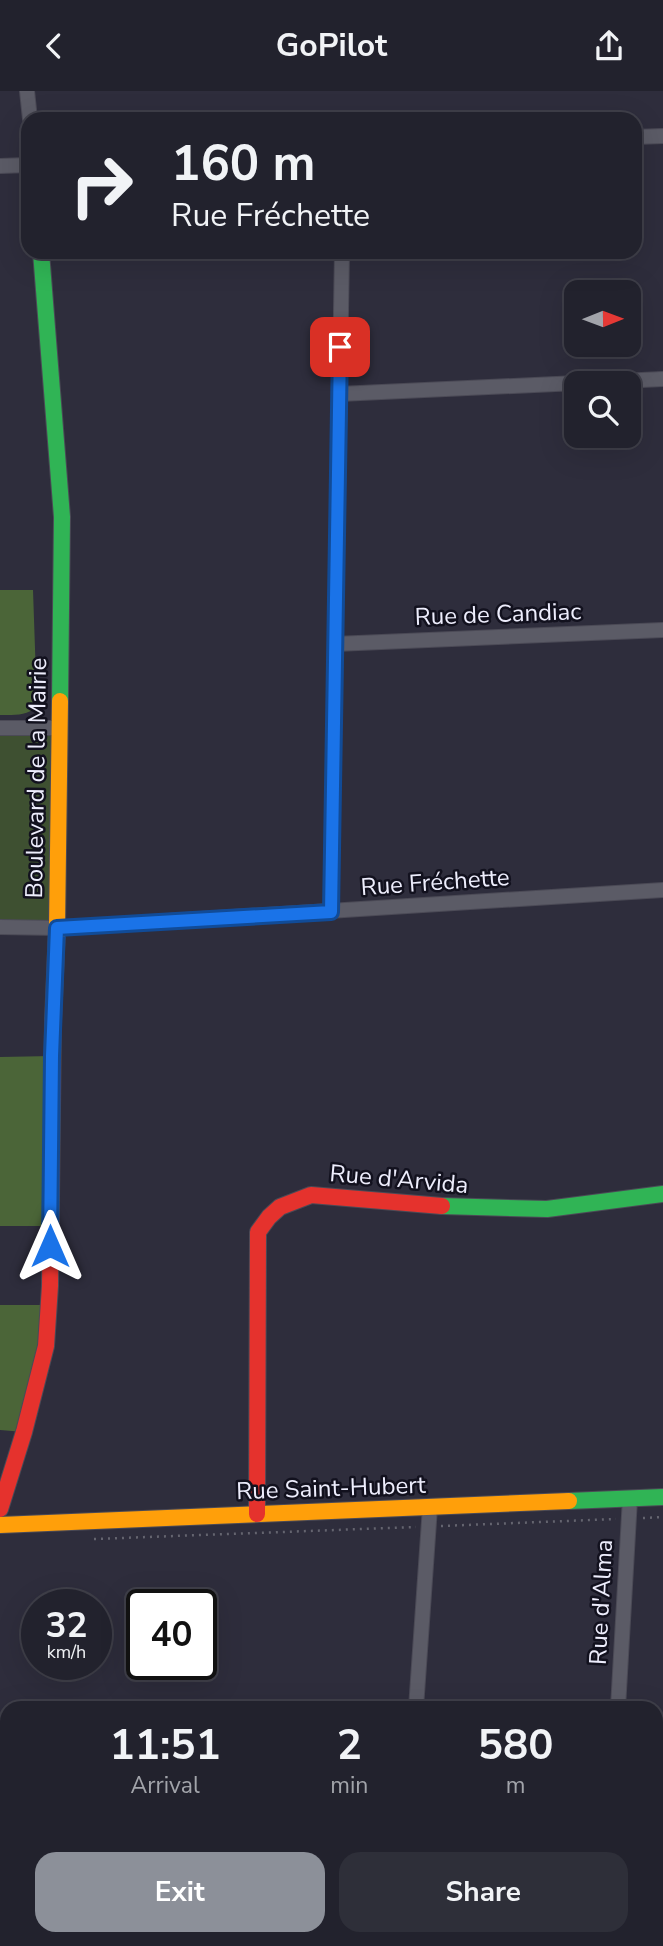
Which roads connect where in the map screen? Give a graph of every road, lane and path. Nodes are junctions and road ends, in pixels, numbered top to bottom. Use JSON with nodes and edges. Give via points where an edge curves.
{"nodes":[{"id":1,"x":27,"y":91,"type":"edge"},
{"id":2,"x":29,"y":112,"type":"edge"},
{"id":3,"x":663,"y":136,"type":"edge"},
{"id":4,"x":642,"y":137,"type":"edge"},
{"id":5,"x":21,"y":165,"type":"edge"},
{"id":6,"x":0,"y":166,"type":"edge"},
{"id":7,"x":42,"y":259,"type":"edge"},
{"id":8,"x":342,"y":259,"type":"edge"},
{"id":9,"x":663,"y":379,"type":"edge"},
{"id":10,"x":340,"y":394,"type":"junction"},
{"id":11,"x":663,"y":630,"type":"edge"},
{"id":12,"x":335,"y":643,"type":"junction"},
{"id":13,"x":0,"y":728,"type":"edge"},
{"id":14,"x":60,"y":728,"type":"junction"},
{"id":15,"x":663,"y":890,"type":"edge"},
{"id":16,"x":331,"y":912,"type":"junction"},
{"id":17,"x":0,"y":927,"type":"edge"},
{"id":18,"x":57,"y":928,"type":"junction"},
{"id":19,"x":663,"y":1193,"type":"edge"},
{"id":20,"x":663,"y":1497,"type":"edge"},
{"id":21,"x":630,"y":1498,"type":"junction"},
{"id":22,"x":430,"y":1507,"type":"junction"},
{"id":23,"x":0,"y":1509,"type":"edge"},
{"id":24,"x":257,"y":1514,"type":"junction"},
{"id":25,"x":663,"y":1517,"type":"edge"},
{"id":26,"x":629,"y":1518,"type":"junction"},
{"id":27,"x":0,"y":1525,"type":"edge"},
{"id":28,"x":429,"y":1527,"type":"junction"},
{"id":29,"x":95,"y":1539,"type":"dead end"},
{"id":30,"x":417,"y":1701,"type":"edge"},
{"id":31,"x":618,"y":1701,"type":"edge"}],
"edges":[{"from":1,"to":2,"type":"street"},
{"from":3,"to":4,"type":"street"},
{"from":5,"to":6,"type":"street"},
{"from":7,"to":14,"type":"street","name":"Boulevard de la Mairie","via":[[62,517]]},
{"from":8,"to":10,"type":"street"},
{"from":9,"to":10,"type":"street"},
{"from":10,"to":12,"type":"street"},
{"from":11,"to":12,"type":"street","name":"Rue de Candiac"},
{"from":12,"to":16,"type":"street"},
{"from":13,"to":14,"type":"street"},
{"from":14,"to":18,"type":"street","name":"Boulevard de la Mairie"},
{"from":15,"to":16,"type":"street","name":"Rue Fréchette"},
{"from":16,"to":18,"type":"street","name":"Rue Fréchette"},
{"from":17,"to":18,"type":"street","name":"Rue Fréchette"},
{"from":18,"to":23,"type":"street","name":"Boulevard de la Mairie","via":[[46,1346]]},
{"from":19,"to":24,"type":"street","name":"Rue d'Arvida","via":[[532,1210],[312,1195],[287,1202],[269,1215],[258,1232]]},
{"from":20,"to":21,"type":"street","name":"Rue Saint-Hubert"},
{"from":21,"to":22,"type":"street","name":"Rue Saint-Hubert"},
{"from":21,"to":26,"type":"street","name":"Rue d'Alma"},
{"from":22,"to":24,"type":"street","name":"Rue Saint-Hubert"},
{"from":22,"to":28,"type":"street"},
{"from":24,"to":27,"type":"street","name":"Rue Saint-Hubert"},
{"from":25,"to":26,"type":"path","name":"Rue Saint-Hubert"},
{"from":26,"to":28,"type":"path","name":"Rue Saint-Hubert"},
{"from":26,"to":31,"type":"street","name":"Rue d'Alma"},
{"from":28,"to":29,"type":"path","name":"Rue Saint-Hubert"},
{"from":28,"to":30,"type":"street"}]}
